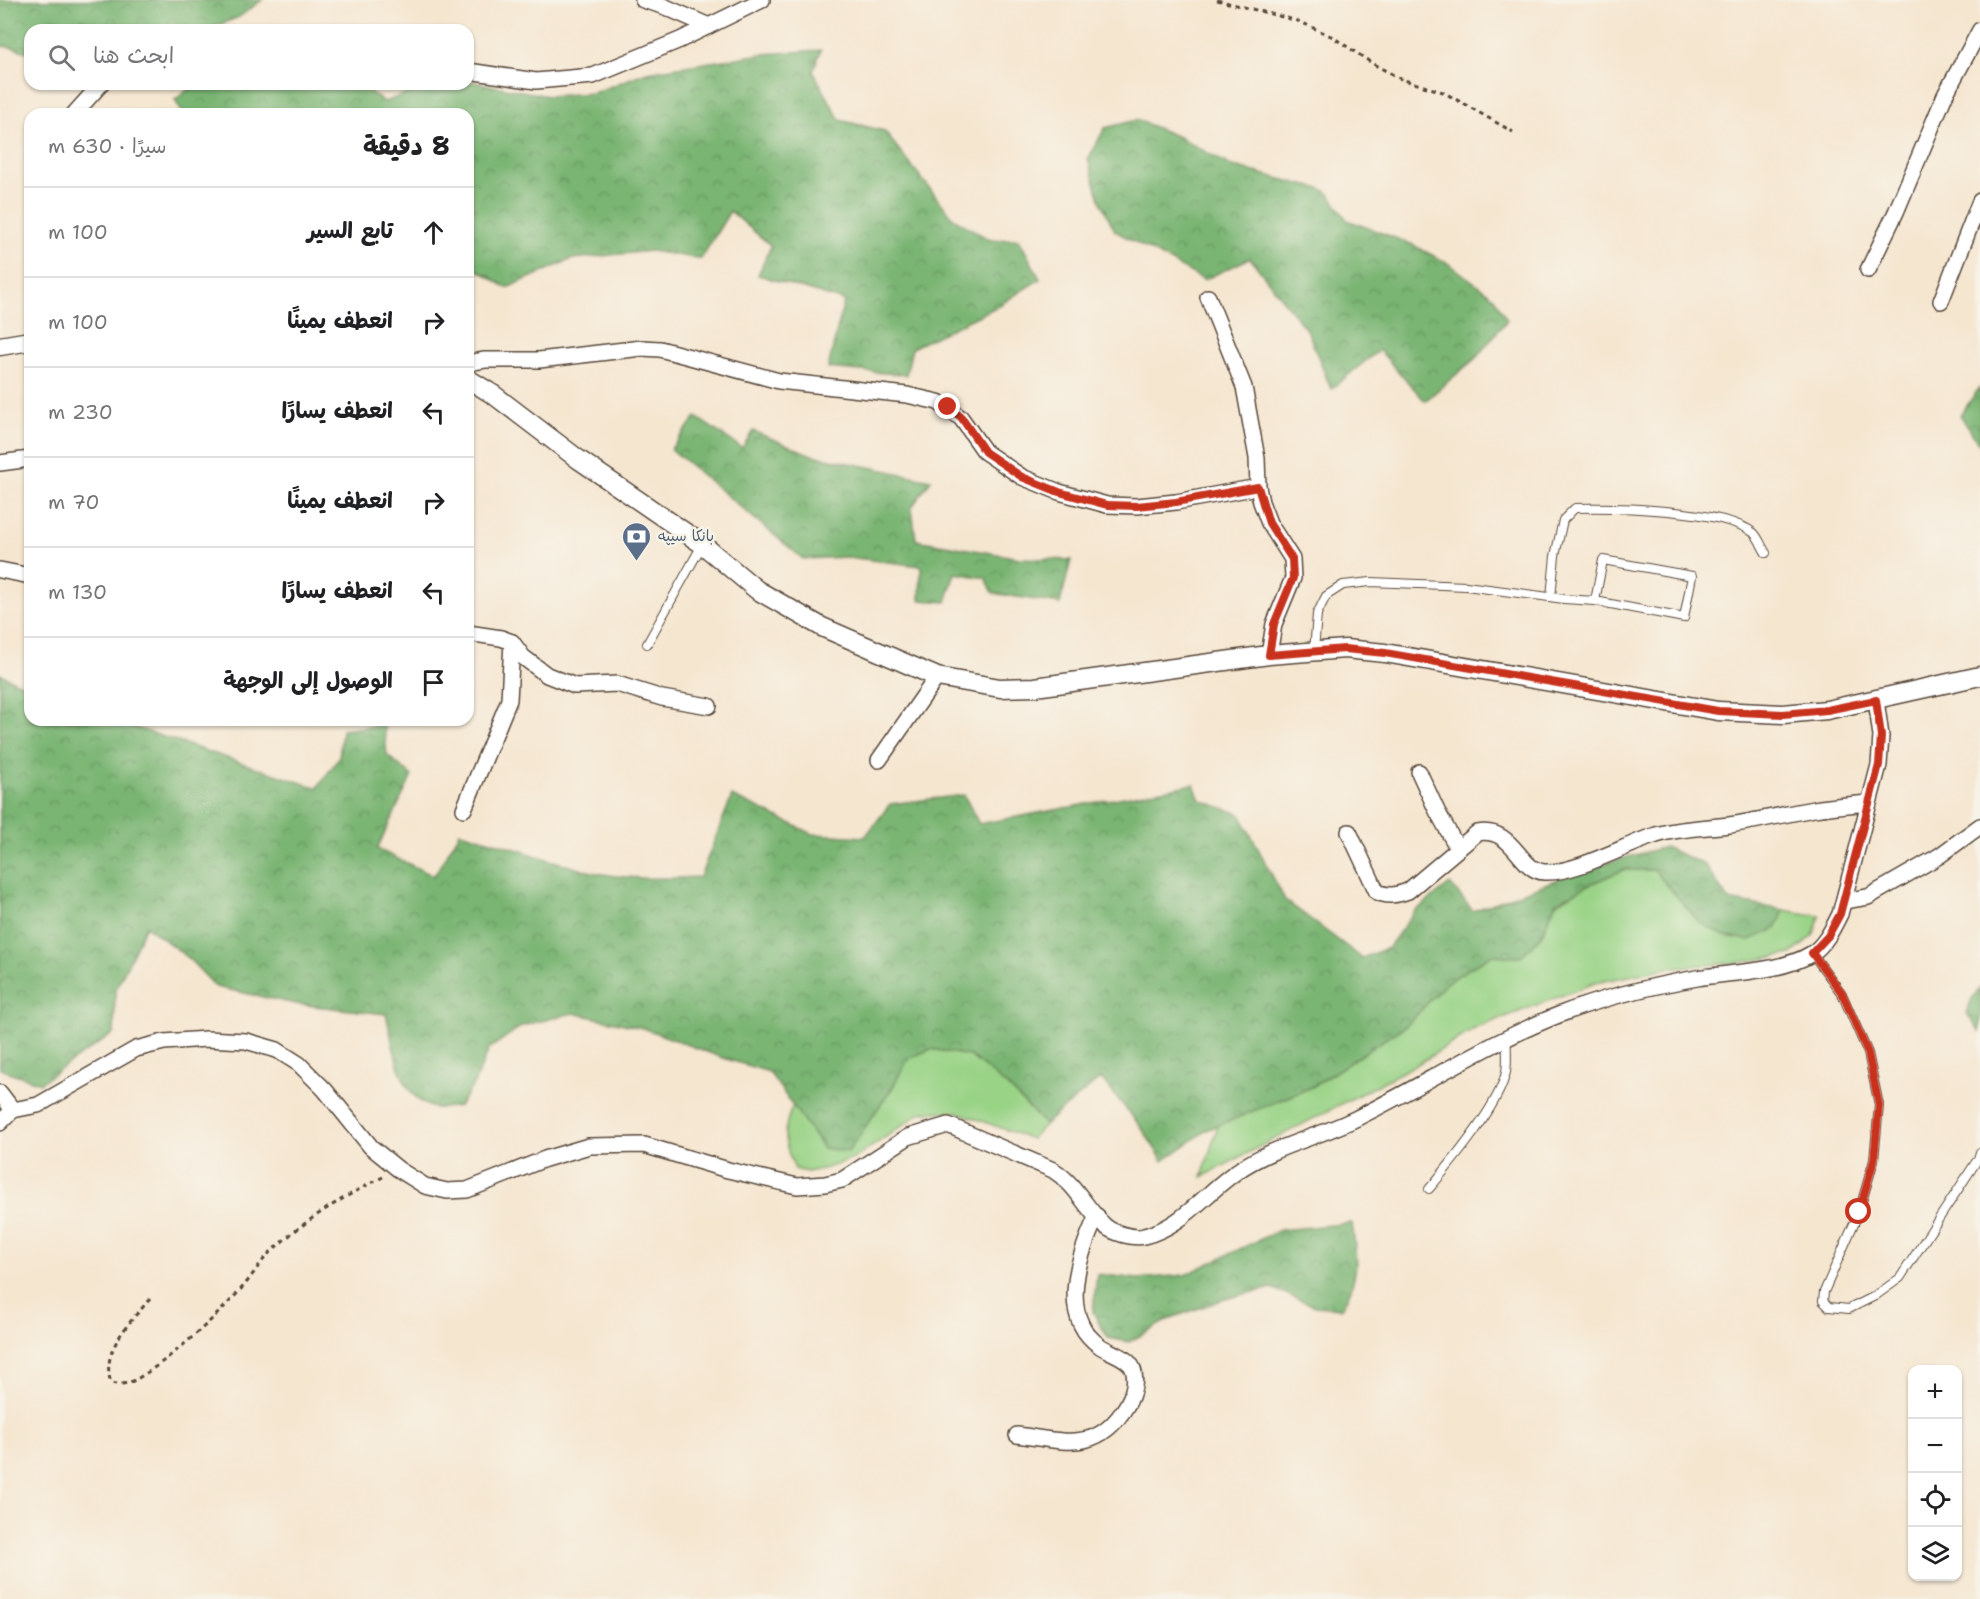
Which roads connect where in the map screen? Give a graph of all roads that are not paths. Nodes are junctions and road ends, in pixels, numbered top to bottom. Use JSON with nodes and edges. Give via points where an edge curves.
{"nodes":[{"id":1,"x":643,"y":0,"type":"edge"},
{"id":2,"x":762,"y":0,"type":"edge"},
{"id":3,"x":709,"y":26,"type":"junction"},
{"id":4,"x":1980,"y":30,"type":"edge"},
{"id":5,"x":474,"y":72,"type":"edge"},
{"id":6,"x":96,"y":90,"type":"edge"},
{"id":7,"x":79,"y":108,"type":"edge"},
{"id":8,"x":1980,"y":201,"type":"edge"},
{"id":9,"x":1869,"y":270,"type":"dead end"},
{"id":10,"x":1208,"y":297,"type":"dead end"},
{"id":11,"x":1941,"y":301,"type":"dead end"},
{"id":12,"x":0,"y":346,"type":"edge"},
{"id":13,"x":24,"y":346,"type":"edge"},
{"id":14,"x":474,"y":362,"type":"edge"},
{"id":15,"x":474,"y":383,"type":"edge"},
{"id":16,"x":24,"y":460,"type":"edge"},
{"id":17,"x":0,"y":464,"type":"edge"},
{"id":18,"x":1258,"y":487,"type":"junction"},
{"id":19,"x":702,"y":544,"type":"junction"},
{"id":20,"x":1766,"y":553,"type":"dead end"},
{"id":21,"x":0,"y":570,"type":"edge"},
{"id":22,"x":24,"y":575,"type":"edge"},
{"id":23,"x":1551,"y":597,"type":"junction"},
{"id":24,"x":1595,"y":601,"type":"junction"},
{"id":25,"x":474,"y":634,"type":"edge"},
{"id":26,"x":512,"y":642,"type":"junction"},
{"id":27,"x":647,"y":644,"type":"dead end"},
{"id":28,"x":1314,"y":651,"type":"junction"},
{"id":29,"x":1269,"y":655,"type":"junction"},
{"id":30,"x":1980,"y":676,"type":"edge"},
{"id":31,"x":937,"y":677,"type":"junction"},
{"id":32,"x":1876,"y":700,"type":"junction"},
{"id":33,"x":709,"y":706,"type":"dead end"},
{"id":34,"x":879,"y":760,"type":"dead end"},
{"id":35,"x":1419,"y":772,"type":"dead end"},
{"id":36,"x":1868,"y":803,"type":"junction"},
{"id":37,"x":464,"y":809,"type":"dead end"},
{"id":38,"x":1980,"y":826,"type":"edge"},
{"id":39,"x":1349,"y":832,"type":"dead end"},
{"id":40,"x":1458,"y":849,"type":"junction"},
{"id":41,"x":1844,"y":901,"type":"junction"},
{"id":42,"x":1812,"y":953,"type":"junction"},
{"id":43,"x":1507,"y":1039,"type":"junction"},
{"id":44,"x":0,"y":1094,"type":"edge"},
{"id":45,"x":13,"y":1110,"type":"junction"},
{"id":46,"x":0,"y":1123,"type":"edge"},
{"id":47,"x":1980,"y":1152,"type":"edge"},
{"id":48,"x":1429,"y":1189,"type":"dead end"},
{"id":49,"x":1097,"y":1216,"type":"junction"},
{"id":50,"x":1017,"y":1435,"type":"dead end"}],
"edges":[{"from":1,"to":3,"type":"street"},
{"from":2,"to":3,"type":"street"},
{"from":3,"to":5,"type":"street","via":[[593,76],[536,81]]},
{"from":4,"to":9,"type":"street","via":[[1946,95]]},
{"from":6,"to":7,"type":"street"},
{"from":8,"to":11,"type":"street"},
{"from":10,"to":18,"type":"street","via":[[1244,387],[1257,458]]},
{"from":12,"to":13,"type":"street"},
{"from":14,"to":18,"type":"street","via":[[660,349],[779,381],[938,402],[961,417],[985,452],[1022,477],[1107,505],[1176,502]]},
{"from":15,"to":19,"type":"street"},
{"from":16,"to":17,"type":"street"},
{"from":18,"to":29,"type":"street","via":[[1269,523],[1292,559],[1293,578],[1274,624]]},
{"from":19,"to":27,"type":"lane"},
{"from":19,"to":31,"type":"street","via":[[757,590],[822,627]]},
{"from":20,"to":23,"type":"lane","via":[[1756,535],[1716,518],[1605,507],[1575,508],[1563,520]]},
{"from":21,"to":22,"type":"street"},
{"from":23,"to":24,"type":"lane"},
{"from":23,"to":28,"type":"lane","via":[[1455,585],[1342,585],[1326,596],[1317,614]]},
{"from":24,"to":24,"type":"lane","via":[[1684,618],[1692,576],[1603,560]]},
{"from":25,"to":26,"type":"street"},
{"from":26,"to":33,"type":"street","via":[[523,657],[559,681],[575,686],[617,684],[662,698]]},
{"from":26,"to":37,"type":"street","via":[[509,700]]},
{"from":28,"to":29,"type":"street"},
{"from":28,"to":32,"type":"street","via":[[1385,653],[1718,711],[1783,714]]},
{"from":29,"to":31,"type":"street","via":[[1035,687],[1000,688]]},
{"from":30,"to":32,"type":"street"},
{"from":31,"to":34,"type":"street"},
{"from":32,"to":36,"type":"street","via":[[1881,736],[1879,765]]},
{"from":35,"to":40,"type":"street"},
{"from":36,"to":40,"type":"street","via":[[1683,829],[1581,865],[1543,873],[1497,834],[1477,833]]},
{"from":36,"to":41,"type":"street"},
{"from":38,"to":41,"type":"street","via":[[1885,888],[1868,897]]},
{"from":39,"to":40,"type":"street","via":[[1377,892],[1383,895],[1408,891]]},
{"from":41,"to":42,"type":"street","via":[[1828,936]]},
{"from":42,"to":43,"type":"street","via":[[1780,967],[1695,979],[1599,1001]]},
{"from":42,"to":47,"type":"lane","via":[[1842,993],[1868,1053],[1879,1105],[1874,1160],[1859,1212],[1824,1292],[1823,1300],[1829,1307],[1849,1309],[1900,1278]]},
{"from":43,"to":48,"type":"lane","via":[[1506,1071],[1500,1088],[1457,1156]]},
{"from":43,"to":49,"type":"street","via":[[1354,1120],[1236,1172],[1172,1227],[1142,1237],[1127,1235],[1106,1228]]},
{"from":44,"to":45,"type":"street"},
{"from":45,"to":46,"type":"street"},
{"from":45,"to":49,"type":"street","via":[[38,1105],[136,1049],[164,1042],[246,1041],[277,1050],[299,1064],[371,1146],[425,1186],[447,1191],[467,1190],[589,1146],[644,1145],[797,1186],[842,1180],[908,1137],[948,1125],[1053,1170],[1065,1178]]},
{"from":49,"to":50,"type":"street","via":[[1086,1239],[1075,1281],[1079,1325],[1089,1338],[1133,1368],[1135,1383],[1130,1400],[1107,1430],[1091,1439],[1077,1442]]}]}
